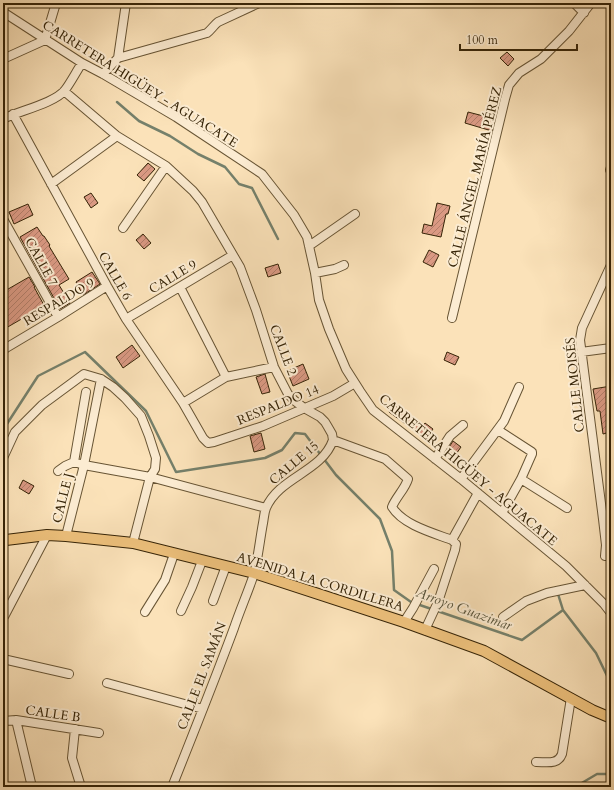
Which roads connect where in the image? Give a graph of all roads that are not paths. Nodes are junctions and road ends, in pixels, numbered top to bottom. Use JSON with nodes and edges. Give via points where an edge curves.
{"nodes":[{"id":1,"x":56,"y":3,"type":"edge"},
{"id":2,"x":126,"y":3,"type":"edge"},
{"id":3,"x":259,"y":3,"type":"edge"},
{"id":4,"x":575,"y":3,"type":"edge"},
{"id":5,"x":591,"y":3,"type":"edge"},
{"id":6,"x":3,"y":12,"type":"edge"},
{"id":7,"x":584,"y":13,"type":"junction"},
{"id":8,"x":45,"y":40,"type":"junction"},
{"id":9,"x":118,"y":58,"type":"junction"},
{"id":10,"x":3,"y":59,"type":"edge"},
{"id":11,"x":82,"y":63,"type":"junction"},
{"id":12,"x":103,"y":74,"type":"junction"},
{"id":13,"x":64,"y":91,"type":"junction"},
{"id":14,"x":13,"y":114,"type":"junction"},
{"id":15,"x":3,"y":118,"type":"edge"},
{"id":16,"x":117,"y":136,"type":"junction"},
{"id":17,"x":166,"y":166,"type":"junction"},
{"id":18,"x":51,"y":184,"type":"junction"},
{"id":19,"x":355,"y":214,"type":"dead end"},
{"id":20,"x":3,"y":219,"type":"edge"},
{"id":21,"x":123,"y":228,"type":"dead end"},
{"id":22,"x":309,"y":246,"type":"junction"},
{"id":23,"x":233,"y":255,"type":"junction"},
{"id":24,"x":344,"y":265,"type":"dead end"},
{"id":25,"x":611,"y":265,"type":"edge"},
{"id":26,"x":315,"y":273,"type":"junction"},
{"id":27,"x":107,"y":286,"type":"junction"},
{"id":28,"x":180,"y":287,"type":"junction"},
{"id":29,"x":58,"y":317,"type":"junction"},
{"id":30,"x":452,"y":318,"type":"dead end"},
{"id":31,"x":126,"y":319,"type":"junction"},
{"id":32,"x":4,"y":347,"type":"edge"},
{"id":33,"x":611,"y":348,"type":"edge"},
{"id":34,"x":581,"y":352,"type":"junction"},
{"id":35,"x":274,"y":367,"type":"junction"},
{"id":36,"x":226,"y":377,"type":"junction"},
{"id":37,"x":101,"y":379,"type":"junction"},
{"id":38,"x":355,"y":383,"type":"junction"},
{"id":39,"x":519,"y":386,"type":"dead end"},
{"id":40,"x":86,"y":392,"type":"dead end"},
{"id":41,"x":183,"y":404,"type":"junction"},
{"id":42,"x":304,"y":408,"type":"junction"},
{"id":43,"x":463,"y":425,"type":"dead end"},
{"id":44,"x":498,"y":430,"type":"junction"},
{"id":45,"x":333,"y":440,"type":"junction"},
{"id":46,"x":208,"y":442,"type":"joint"},
{"id":47,"x":3,"y":458,"type":"edge"},
{"id":48,"x":435,"y":459,"type":"junction"},
{"id":49,"x":74,"y":462,"type":"junction"},
{"id":50,"x":84,"y":465,"type":"junction"},
{"id":51,"x":58,"y":471,"type":"dead end"},
{"id":52,"x":150,"y":477,"type":"junction"},
{"id":53,"x":460,"y":479,"type":"junction"},
{"id":54,"x":521,"y":479,"type":"junction"},
{"id":55,"x":478,"y":493,"type":"junction"},
{"id":56,"x":266,"y":508,"type":"junction"},
{"id":57,"x":567,"y":508,"type":"dead end"},
{"id":58,"x":502,"y":513,"type":"junction"},
{"id":59,"x":47,"y":535,"type":"junction"},
{"id":60,"x":66,"y":536,"type":"junction"},
{"id":61,"x":452,"y":540,"type":"junction"},
{"id":62,"x":3,"y":541,"type":"edge"},
{"id":63,"x":133,"y":544,"type":"junction"},
{"id":64,"x":174,"y":554,"type":"junction"},
{"id":65,"x":608,"y":556,"type":"edge"},
{"id":66,"x":202,"y":561,"type":"junction"},
{"id":67,"x":226,"y":566,"type":"junction"},
{"id":68,"x":434,"y":569,"type":"dead end"},
{"id":69,"x":254,"y":573,"type":"junction"},
{"id":70,"x":584,"y":585,"type":"junction"},
{"id":71,"x":213,"y":601,"type":"dead end"},
{"id":72,"x":181,"y":611,"type":"dead end"},
{"id":73,"x":145,"y":612,"type":"dead end"},
{"id":74,"x":611,"y":613,"type":"edge"},
{"id":75,"x":503,"y":617,"type":"dead end"},
{"id":76,"x":3,"y":618,"type":"edge"},
{"id":77,"x":404,"y":622,"type":"junction"},
{"id":78,"x":425,"y":630,"type":"junction"},
{"id":79,"x":3,"y":659,"type":"edge"},
{"id":80,"x":69,"y":674,"type":"dead end"},
{"id":81,"x":107,"y":683,"type":"dead end"},
{"id":82,"x":571,"y":698,"type":"junction"},
{"id":83,"x":202,"y":709,"type":"junction"},
{"id":84,"x":611,"y":718,"type":"edge"},
{"id":85,"x":16,"y":720,"type":"junction"},
{"id":86,"x":3,"y":721,"type":"edge"},
{"id":87,"x":75,"y":729,"type":"junction"},
{"id":88,"x":99,"y":733,"type":"dead end"},
{"id":89,"x":536,"y":762,"type":"dead end"},
{"id":90,"x":32,"y":787,"type":"edge"},
{"id":91,"x":81,"y":787,"type":"edge"},
{"id":92,"x":172,"y":787,"type":"edge"}],
"edges":[{"from":1,"to":8,"type":"street"},
{"from":2,"to":9,"type":"street"},
{"from":3,"to":9,"type":"street","via":[[218,22],[207,33]]},
{"from":4,"to":7,"type":"street"},
{"from":5,"to":7,"type":"street","name":"CALLE ÁNGEL MARÍA PÉREZ"},
{"from":6,"to":8,"type":"street","name":"CARRETERA HIGÜEY - AGUACATE"},
{"from":7,"to":30,"type":"street","name":"CALLE ÁNGEL MARÍA PÉREZ","via":[[555,46],[519,73],[510,85]]},
{"from":8,"to":10,"type":"street"},
{"from":8,"to":11,"type":"street","name":"CARRETERA HIGÜEY - AGUACATE"},
{"from":9,"to":12,"type":"street"},
{"from":11,"to":12,"type":"street","name":"CARRETERA HIGÜEY - AGUACATE"},
{"from":11,"to":13,"type":"street"},
{"from":12,"to":22,"type":"street","name":"CARRETERA HIGÜEY - AGUACATE","via":[[176,117],[262,174],[294,215],[307,237]]},
{"from":13,"to":14,"type":"street","via":[[52,100]]},
{"from":13,"to":16,"type":"street","name":"CALLE 2"},
{"from":14,"to":15,"type":"street"},
{"from":14,"to":18,"type":"street","name":"CALLE 6"},
{"from":16,"to":17,"type":"street","name":"CALLE 2"},
{"from":16,"to":18,"type":"street"},
{"from":17,"to":21,"type":"street"},
{"from":17,"to":23,"type":"street","name":"CALLE 2","via":[[202,202]]},
{"from":18,"to":27,"type":"street","name":"CALLE 6"},
{"from":19,"to":22,"type":"street"},
{"from":20,"to":29,"type":"street","name":"CALLE 7"},
{"from":22,"to":26,"type":"street","name":"CARRETERA HIGÜEY - AGUACATE"},
{"from":23,"to":28,"type":"street","name":"CALLE 9"},
{"from":23,"to":35,"type":"street","name":"CALLE 2","via":[[256,310]]},
{"from":24,"to":26,"type":"street"},
{"from":25,"to":34,"type":"street","name":"CALLE MOISÉS","via":[[582,328]]},
{"from":26,"to":38,"type":"street","name":"CARRETERA HIGÜEY - AGUACATE","via":[[329,329],[346,369]]},
{"from":27,"to":29,"type":"street","name":"RESPALDO 9"},
{"from":27,"to":31,"type":"street","name":"CALLE 6"},
{"from":28,"to":31,"type":"street","name":"CALLE 9"},
{"from":28,"to":36,"type":"street"},
{"from":29,"to":32,"type":"street","name":"RESPALDO 9"},
{"from":31,"to":41,"type":"street","name":"CALLE 6"},
{"from":33,"to":34,"type":"street"},
{"from":34,"to":65,"type":"street","name":"CALLE MOISÉS"},
{"from":35,"to":36,"type":"street"},
{"from":35,"to":42,"type":"street","name":"CALLE 2","via":[[288,394]]},
{"from":36,"to":41,"type":"street"},
{"from":37,"to":47,"type":"street","via":[[84,374],[42,405],[15,432]]},
{"from":37,"to":50,"type":"street","name":"CALLE J"},
{"from":37,"to":52,"type":"street","via":[[125,398],[141,416],[156,458],[155,469]]},
{"from":38,"to":42,"type":"street","name":"RESPALDO 14"},
{"from":38,"to":48,"type":"street","name":"CARRETERA HIGÜEY - AGUACATE","via":[[374,410]]},
{"from":39,"to":44,"type":"street"},
{"from":40,"to":49,"type":"street"},
{"from":41,"to":46,"type":"street","name":"CALLE 6"},
{"from":42,"to":45,"type":"street","name":"CALLE 2","via":[[325,422]]},
{"from":42,"to":46,"type":"street","name":"RESPALDO 14","via":[[262,426]]},
{"from":43,"to":48,"type":"street","via":[[450,436]]},
{"from":44,"to":53,"type":"street"},
{"from":44,"to":54,"type":"street","via":[[532,452]]},
{"from":45,"to":56,"type":"street","name":"CALLE 15","via":[[320,460],[283,486]]},
{"from":45,"to":61,"type":"street","via":[[385,459],[408,478],[392,507],[395,512],[416,527]]},
{"from":48,"to":53,"type":"street","name":"CARRETERA HIGÜEY - AGUACATE"},
{"from":49,"to":50,"type":"street"},
{"from":49,"to":51,"type":"street"},
{"from":50,"to":52,"type":"street"},
{"from":50,"to":60,"type":"street","name":"CALLE J"},
{"from":52,"to":56,"type":"street"},
{"from":52,"to":63,"type":"street"},
{"from":53,"to":55,"type":"street","name":"CARRETERA HIGÜEY - AGUACATE"},
{"from":54,"to":57,"type":"street"},
{"from":54,"to":58,"type":"street"},
{"from":55,"to":58,"type":"street","name":"CARRETERA HIGÜEY - AGUACATE"},
{"from":55,"to":61,"type":"street"},
{"from":56,"to":69,"type":"street","name":"CALLE 15"},
{"from":58,"to":70,"type":"street","name":"CARRETERA HIGÜEY - AGUACATE","via":[[566,566]]},
{"from":59,"to":60,"type":"main road","name":"AVENIDA LA CORDILLERA"},
{"from":59,"to":62,"type":"main road","name":"AVENIDA LA CORDILLERA"},
{"from":59,"to":76,"type":"street"},
{"from":60,"to":63,"type":"main road","name":"AVENIDA LA CORDILLERA"},
{"from":61,"to":78,"type":"street","via":[[456,544],[455,550],[438,602]]},
{"from":63,"to":64,"type":"main road","name":"AVENIDA LA CORDILLERA"},
{"from":64,"to":66,"type":"main road","name":"AVENIDA LA CORDILLERA"},
{"from":64,"to":73,"type":"street","via":[[165,580]]},
{"from":66,"to":67,"type":"main road","name":"AVENIDA LA CORDILLERA"},
{"from":66,"to":72,"type":"street"},
{"from":67,"to":69,"type":"main road","name":"AVENIDA LA CORDILLERA"},
{"from":67,"to":71,"type":"street"},
{"from":68,"to":77,"type":"street"},
{"from":69,"to":77,"type":"main road","name":"AVENIDA LA CORDILLERA"},
{"from":69,"to":83,"type":"street","name":"CALLE EL SAMÁN"},
{"from":70,"to":74,"type":"street","name":"CARRETERA HIGÜEY - AGUACATE"},
{"from":70,"to":75,"type":"street","via":[[526,601]]},
{"from":77,"to":78,"type":"main road","name":"AVENIDA LA CORDILLERA"},
{"from":78,"to":82,"type":"main road","name":"AVENIDA LA CORDILLERA","via":[[484,651]]},
{"from":79,"to":80,"type":"street"},
{"from":81,"to":83,"type":"street"},
{"from":82,"to":84,"type":"main road","name":"AVENIDA LA CORDILLERA"},
{"from":82,"to":89,"type":"street","via":[[560,759]]},
{"from":83,"to":92,"type":"street","name":"CALLE EL SAMÁN"},
{"from":85,"to":86,"type":"street","name":"CALLE B"},
{"from":85,"to":87,"type":"street","name":"CALLE B"},
{"from":85,"to":90,"type":"street"},
{"from":87,"to":88,"type":"street","name":"CALLE B"},
{"from":87,"to":91,"type":"street","via":[[72,758]]}]}
